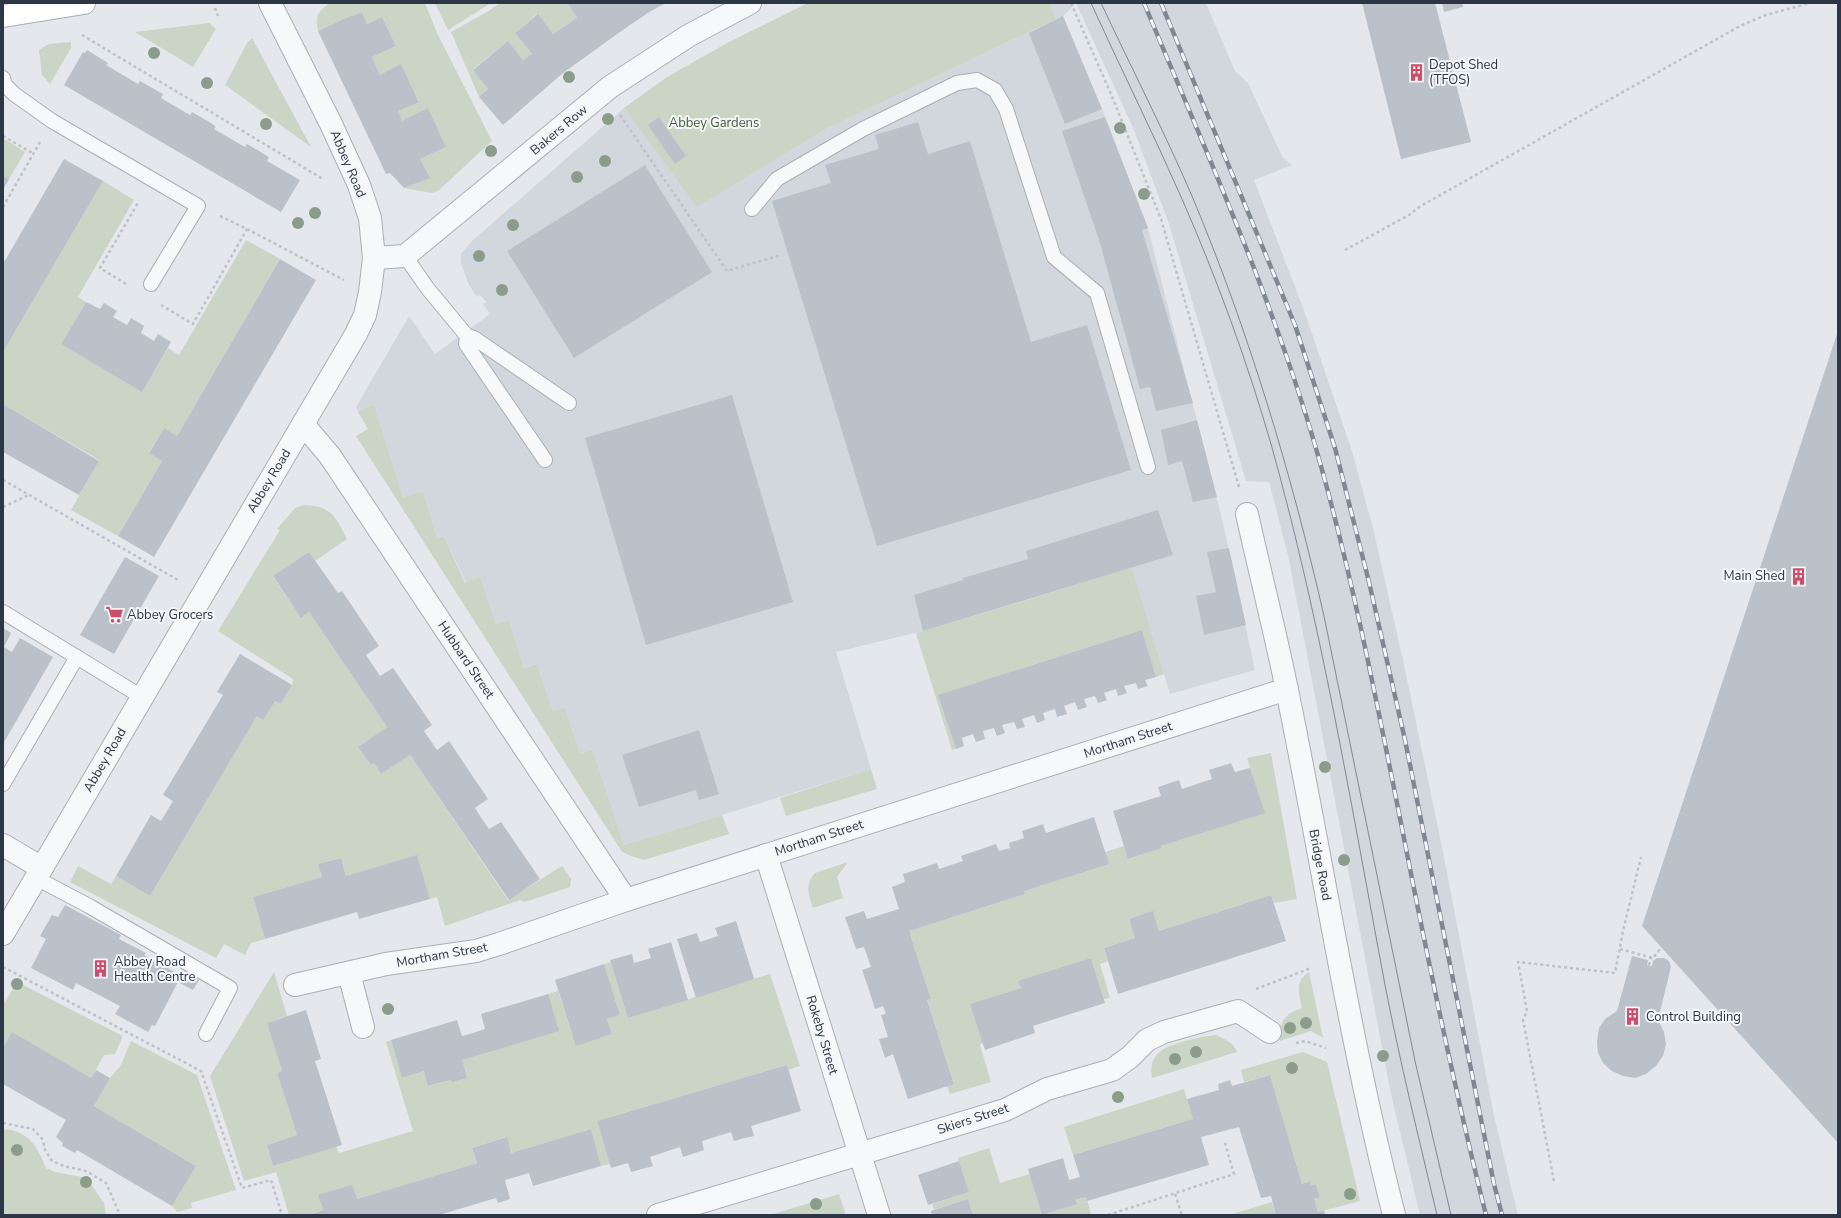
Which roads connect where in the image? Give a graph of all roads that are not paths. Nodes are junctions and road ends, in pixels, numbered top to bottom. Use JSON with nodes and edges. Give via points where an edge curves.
{"nodes":[{"id":1,"x":84,"y":3,"type":"edge"},
{"id":2,"x":750,"y":3,"type":"edge"},
{"id":3,"x":272,"y":4,"type":"edge"},
{"id":4,"x":3,"y":16,"type":"edge"},
{"id":5,"x":3,"y":78,"type":"edge"},
{"id":6,"x":752,"y":209,"type":"dead end"},
{"id":7,"x":405,"y":256,"type":"junction"},
{"id":8,"x":374,"y":258,"type":"junction"},
{"id":9,"x":151,"y":284,"type":"dead end"},
{"id":10,"x":467,"y":336,"type":"junction"},
{"id":11,"x":569,"y":403,"type":"dead end"},
{"id":12,"x":303,"y":424,"type":"junction"},
{"id":13,"x":545,"y":460,"type":"dead end"},
{"id":14,"x":1148,"y":467,"type":"dead end"},
{"id":15,"x":1247,"y":514,"type":"road end"},
{"id":16,"x":3,"y":612,"type":"edge"},
{"id":17,"x":77,"y":656,"type":"junction"},
{"id":18,"x":1287,"y":689,"type":"junction"},
{"id":19,"x":142,"y":697,"type":"junction"},
{"id":20,"x":3,"y":784,"type":"edge"},
{"id":21,"x":3,"y":845,"type":"edge"},
{"id":22,"x":766,"y":855,"type":"junction"},
{"id":23,"x":39,"y":873,"type":"junction"},
{"id":24,"x":626,"y":900,"type":"junction"},
{"id":25,"x":3,"y":934,"type":"edge"},
{"id":26,"x":349,"y":973,"type":"junction"},
{"id":27,"x":295,"y":985,"type":"dead end"},
{"id":28,"x":363,"y":1027,"type":"dead end"},
{"id":29,"x":1270,"y":1032,"type":"road end"},
{"id":30,"x":206,"y":1034,"type":"dead end"},
{"id":31,"x":859,"y":1155,"type":"junction"},
{"id":32,"x":658,"y":1215,"type":"edge"},
{"id":33,"x":879,"y":1215,"type":"edge"},
{"id":34,"x":1394,"y":1215,"type":"edge"}],
"edges":[{"from":1,"to":4,"type":"street"},
{"from":2,"to":7,"type":"street","name":"Bakers Row","via":[[688,36],[605,91]]},
{"from":3,"to":8,"type":"street","name":"Abbey Road","via":[[359,185],[370,218]]},
{"from":5,"to":9,"type":"lane","via":[[5,85],[14,94],[52,121],[198,206]]},
{"from":6,"to":14,"type":"lane","via":[[777,179],[863,129],[957,83],[977,80],[995,90],[1006,109],[1054,257],[1097,293]]},
{"from":7,"to":8,"type":"street"},
{"from":7,"to":10,"type":"lane","via":[[428,289]]},
{"from":8,"to":12,"type":"street","name":"Abbey Road","via":[[365,315]]},
{"from":10,"to":11,"type":"lane","via":[[474,338]]},
{"from":10,"to":13,"type":"lane","via":[[466,344]]},
{"from":12,"to":19,"type":"street","name":"Abbey Road"},
{"from":12,"to":24,"type":"street","name":"Hubbard Street","via":[[330,456]]},
{"from":15,"to":18,"type":"street","name":"Bridge Road"},
{"from":16,"to":17,"type":"lane"},
{"from":17,"to":19,"type":"lane"},
{"from":17,"to":20,"type":"lane"},
{"from":18,"to":22,"type":"street","name":"Mortham Street"},
{"from":18,"to":34,"type":"street","name":"Bridge Road","via":[[1337,957]]},
{"from":19,"to":23,"type":"street","name":"Abbey Road"},
{"from":21,"to":23,"type":"street"},
{"from":22,"to":24,"type":"street","name":"Mortham Street"},
{"from":22,"to":31,"type":"street","name":"Rokeby Street"},
{"from":23,"to":25,"type":"street","name":"Abbey Road"},
{"from":23,"to":30,"type":"lane","via":[[89,906],[230,988]]},
{"from":24,"to":26,"type":"street","name":"Mortham Street","via":[[476,951],[386,964]]},
{"from":26,"to":27,"type":"street","name":"Mortham Street"},
{"from":26,"to":28,"type":"street"},
{"from":29,"to":31,"type":"street","name":"Skiers Street","via":[[1238,1011],[1164,1032],[1147,1040],[1112,1070],[1047,1090],[1005,1110]]},
{"from":31,"to":32,"type":"street","name":"Skiers Street"},
{"from":31,"to":33,"type":"street","name":"Rokeby Street"}]}
